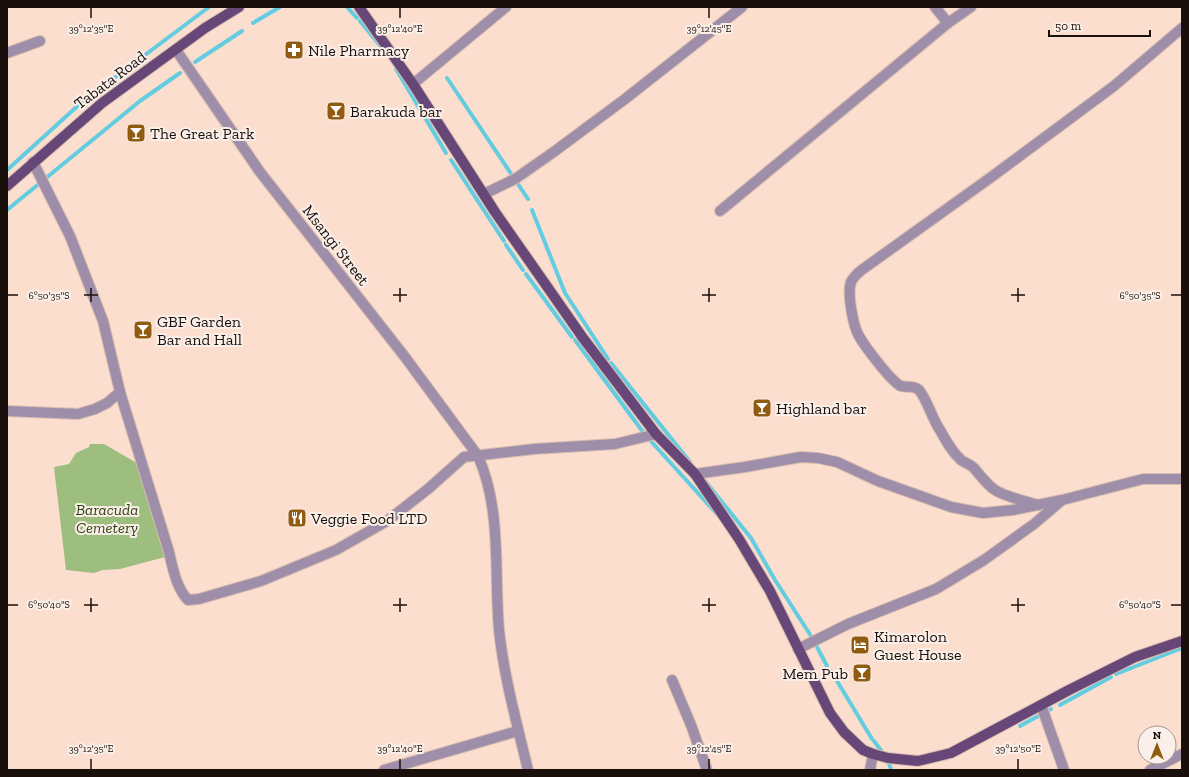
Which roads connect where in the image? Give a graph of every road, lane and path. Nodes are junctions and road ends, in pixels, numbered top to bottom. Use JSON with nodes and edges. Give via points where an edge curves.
{"nodes":[{"id":1,"x":239,"y":7,"type":"edge"},
{"id":2,"x":359,"y":7,"type":"edge"},
{"id":3,"x":506,"y":7,"type":"edge"},
{"id":4,"x":742,"y":7,"type":"edge"},
{"id":5,"x":935,"y":7,"type":"edge"},
{"id":6,"x":971,"y":7,"type":"edge"},
{"id":7,"x":948,"y":23,"type":"junction"},
{"id":8,"x":1182,"y":28,"type":"edge"},
{"id":9,"x":40,"y":41,"type":"dead end"},
{"id":10,"x":176,"y":50,"type":"junction"},
{"id":11,"x":7,"y":53,"type":"edge"},
{"id":12,"x":413,"y":84,"type":"junction"},
{"id":13,"x":33,"y":162,"type":"junction"},
{"id":14,"x":7,"y":186,"type":"edge"},
{"id":15,"x":484,"y":194,"type":"junction"},
{"id":16,"x":720,"y":211,"type":"dead end"},
{"id":17,"x":120,"y":392,"type":"junction"},
{"id":18,"x":7,"y":411,"type":"edge"},
{"id":19,"x":656,"y":434,"type":"junction"},
{"id":20,"x":478,"y":456,"type":"junction"},
{"id":21,"x":695,"y":474,"type":"junction"},
{"id":22,"x":1182,"y":479,"type":"edge"},
{"id":23,"x":1062,"y":500,"type":"junction"},
{"id":24,"x":1038,"y":505,"type":"junction"},
{"id":25,"x":1182,"y":640,"type":"edge"},
{"id":26,"x":798,"y":648,"type":"junction"},
{"id":27,"x":672,"y":680,"type":"dead end"},
{"id":28,"x":1040,"y":705,"type":"junction"},
{"id":29,"x":518,"y":731,"type":"junction"},
{"id":30,"x":873,"y":754,"type":"junction"},
{"id":31,"x":1182,"y":754,"type":"edge"},
{"id":32,"x":384,"y":770,"type":"edge"},
{"id":33,"x":528,"y":770,"type":"edge"},
{"id":34,"x":707,"y":770,"type":"edge"},
{"id":35,"x":870,"y":770,"type":"edge"},
{"id":36,"x":1064,"y":770,"type":"edge"},
{"id":37,"x":1150,"y":770,"type":"edge"}],
"edges":[{"from":1,"to":10,"type":"main road","name":"Tabata Road"},
{"from":2,"to":12,"type":"main road"},
{"from":3,"to":12,"type":"street"},
{"from":4,"to":15,"type":"street","via":[[555,152],[515,179]]},
{"from":5,"to":7,"type":"street"},
{"from":6,"to":7,"type":"street"},
{"from":7,"to":16,"type":"street"},
{"from":8,"to":24,"type":"street","via":[[1114,86],[863,269],[851,282],[850,303],[858,335],[900,386],[918,389],[955,454],[1000,493]]},
{"from":9,"to":11,"type":"street"},
{"from":10,"to":13,"type":"main road","name":"Tabata Road","via":[[102,103]]},
{"from":10,"to":20,"type":"street","name":"Msangi Street","via":[[260,172],[405,357]]},
{"from":12,"to":15,"type":"main road"},
{"from":13,"to":14,"type":"main road","name":"Tabata Road"},
{"from":13,"to":17,"type":"street","via":[[70,236],[103,322]]},
{"from":15,"to":19,"type":"main road","via":[[583,338]]},
{"from":17,"to":18,"type":"street","via":[[107,404],[78,414]]},
{"from":17,"to":20,"type":"street","via":[[175,577],[188,600],[260,581],[336,550],[387,521],[464,457]]},
{"from":19,"to":20,"type":"street","via":[[615,444],[534,449]]},
{"from":19,"to":21,"type":"main road"},
{"from":20,"to":29,"type":"street","name":"Msangi Street","via":[[486,472],[494,519],[499,630]]},
{"from":21,"to":24,"type":"street","via":[[801,457],[818,458],[837,462],[878,481],[951,507],[983,513]]},
{"from":21,"to":26,"type":"main road","via":[[747,552],[770,591]]},
{"from":22,"to":23,"type":"street","via":[[1143,479]]},
{"from":23,"to":24,"type":"street"},
{"from":23,"to":26,"type":"street","via":[[984,560],[936,589],[848,624]]},
{"from":25,"to":28,"type":"main road","via":[[1135,658]]},
{"from":26,"to":30,"type":"main road","via":[[830,713],[844,732],[863,750]]},
{"from":27,"to":34,"type":"street"},
{"from":28,"to":30,"type":"main road","via":[[951,753],[918,761]]},
{"from":28,"to":36,"type":"street"},
{"from":29,"to":32,"type":"street"},
{"from":29,"to":33,"type":"street","name":"Msangi Street"},
{"from":30,"to":35,"type":"street"},
{"from":31,"to":37,"type":"street"}]}
